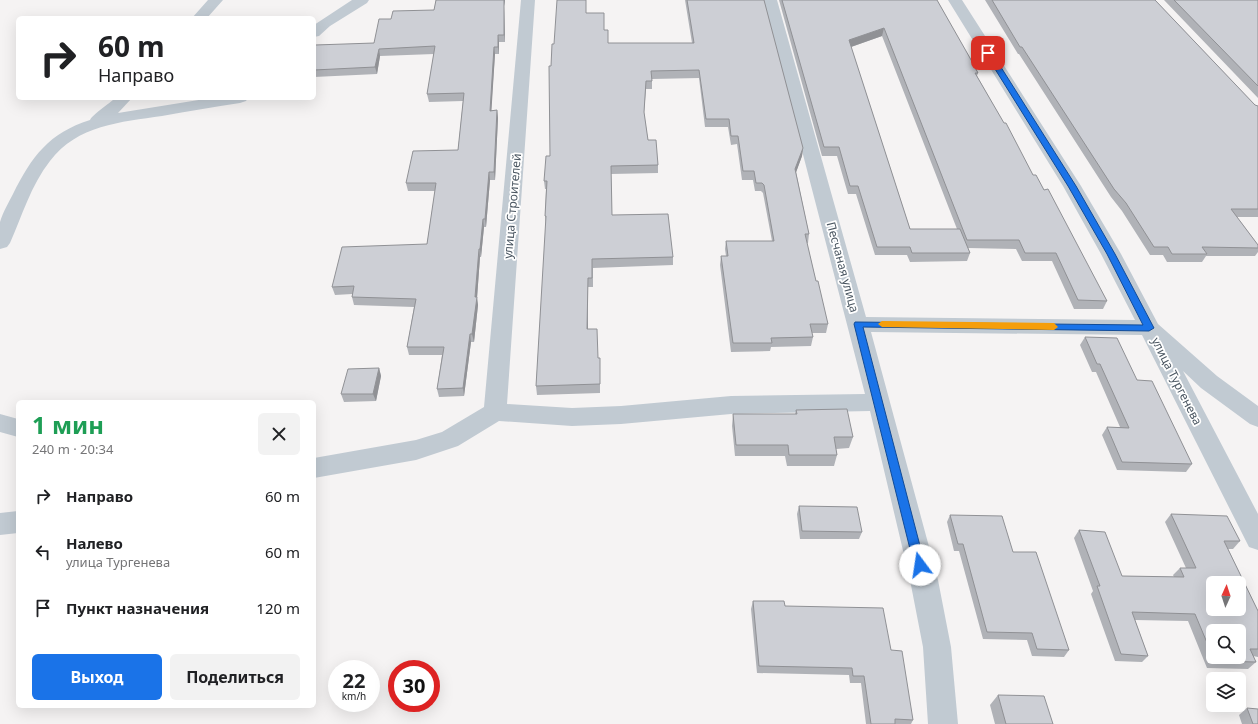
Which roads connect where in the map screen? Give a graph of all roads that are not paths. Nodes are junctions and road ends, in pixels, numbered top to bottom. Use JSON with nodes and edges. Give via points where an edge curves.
{"nodes":[{"id":1,"x":216,"y":0,"type":"edge"},
{"id":2,"x":362,"y":0,"type":"edge"},
{"id":3,"x":528,"y":0,"type":"edge"},
{"id":4,"x":770,"y":0,"type":"edge"},
{"id":5,"x":955,"y":0,"type":"edge"},
{"id":6,"x":201,"y":16,"type":"edge"},
{"id":7,"x":316,"y":31,"type":"edge"},
{"id":8,"x":122,"y":100,"type":"edge"},
{"id":9,"x":226,"y":100,"type":"edge"},
{"id":10,"x":85,"y":126,"type":"junction"},
{"id":11,"x":0,"y":243,"type":"edge"},
{"id":12,"x":858,"y":324,"type":"junction"},
{"id":13,"x":1149,"y":328,"type":"junction"},
{"id":14,"x":879,"y":402,"type":"junction"},
{"id":15,"x":495,"y":412,"type":"junction"},
{"id":16,"x":1258,"y":418,"type":"edge"},
{"id":17,"x":0,"y":423,"type":"edge"},
{"id":18,"x":16,"y":427,"type":"edge"},
{"id":19,"x":316,"y":468,"type":"edge"},
{"id":20,"x":16,"y":522,"type":"edge"},
{"id":21,"x":0,"y":524,"type":"edge"},
{"id":22,"x":1258,"y":538,"type":"edge"},
{"id":23,"x":943,"y":724,"type":"edge"}],
"edges":[{"from":1,"to":6,"type":"street"},
{"from":2,"to":7,"type":"street"},
{"from":3,"to":15,"type":"street","name":"улица Строителей"},
{"from":4,"to":12,"type":"street","name":"Песчаная улица"},
{"from":5,"to":13,"type":"street","name":"улица Тургенева","via":[[1072,186]]},
{"from":8,"to":10,"type":"street","via":[[104,116]]},
{"from":9,"to":10,"type":"street","via":[[136,113]]},
{"from":10,"to":11,"type":"street","via":[[55,146],[42,160],[28,181]]},
{"from":12,"to":13,"type":"street"},
{"from":12,"to":14,"type":"street","name":"Песчаная улица"},
{"from":13,"to":16,"type":"street","via":[[1209,382]]},
{"from":13,"to":22,"type":"street","name":"улица Тургенева"},
{"from":14,"to":15,"type":"street","via":[[731,405],[572,417]]},
{"from":14,"to":23,"type":"street","name":"Песчаная улица","via":[[925,587],[937,647]]},
{"from":15,"to":19,"type":"street","via":[[450,439],[416,450]]},
{"from":17,"to":18,"type":"street"},
{"from":20,"to":21,"type":"street"}]}
